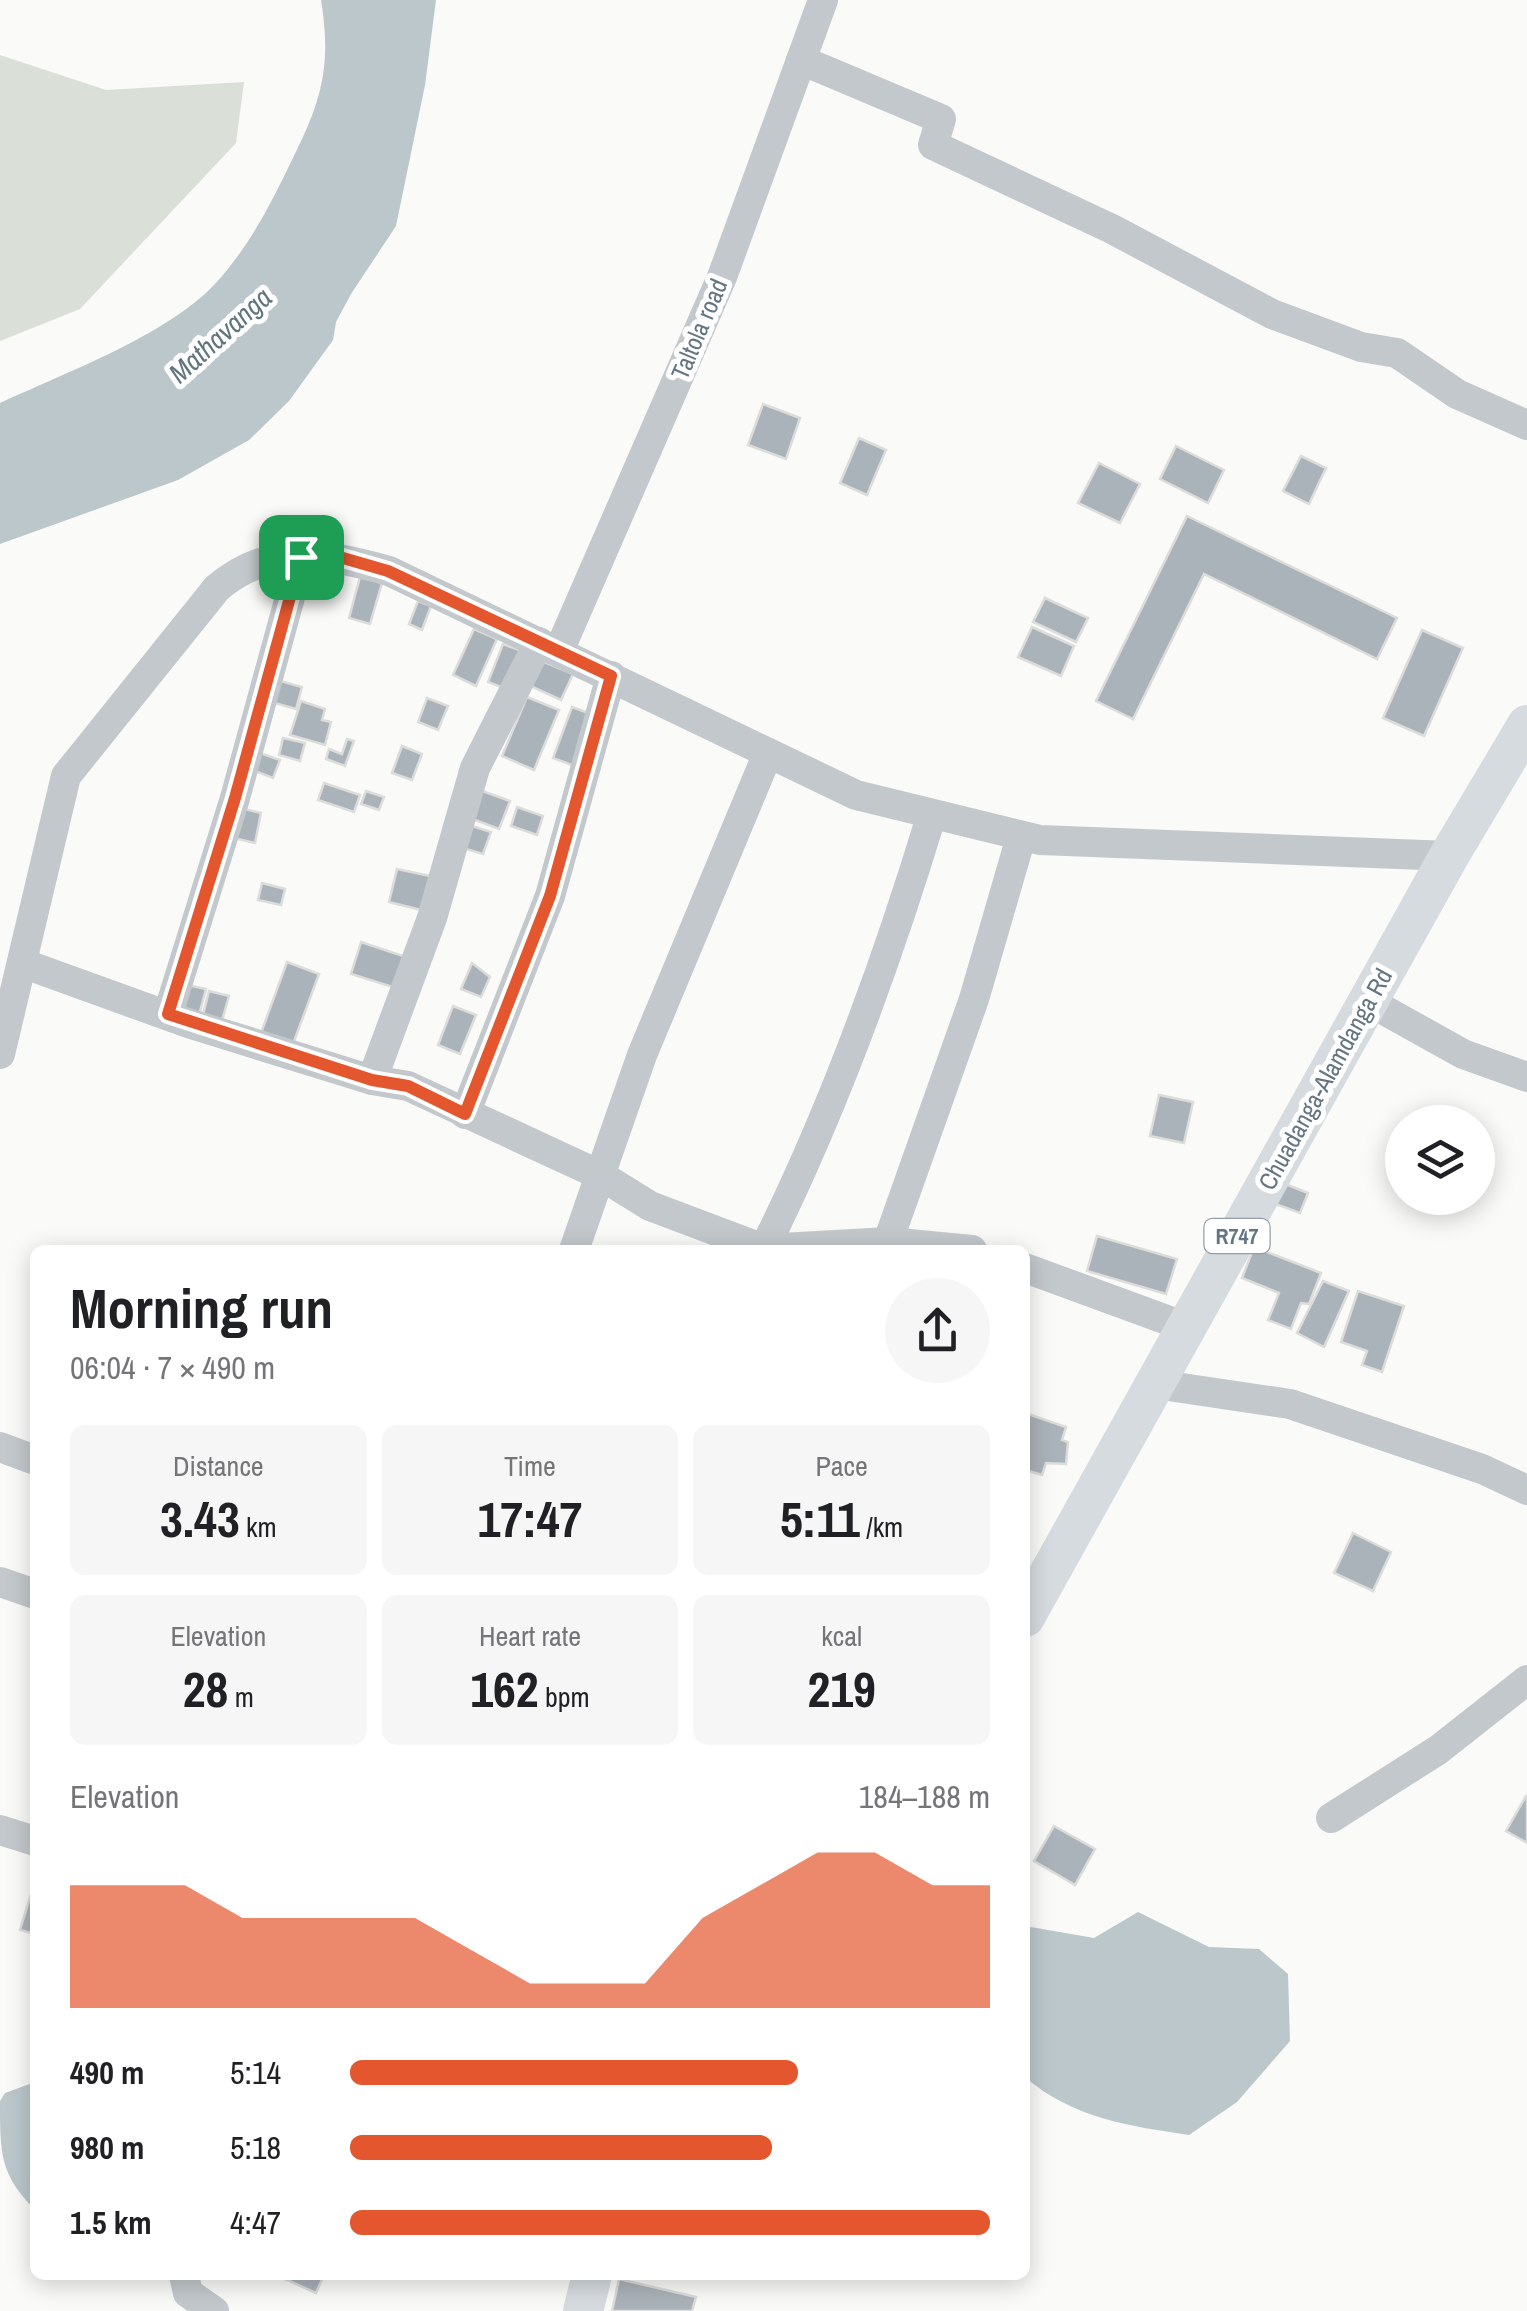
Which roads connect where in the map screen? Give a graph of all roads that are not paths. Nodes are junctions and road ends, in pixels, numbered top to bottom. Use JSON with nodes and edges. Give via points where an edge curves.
{"nodes":[{"id":1,"x":823,"y":0,"type":"edge"},
{"id":2,"x":801,"y":60,"type":"junction"},
{"id":3,"x":1527,"y":425,"type":"edge"},
{"id":4,"x":301,"y":557,"type":"junction"},
{"id":5,"x":549,"y":646,"type":"junction"},
{"id":6,"x":611,"y":676,"type":"junction"},
{"id":7,"x":1527,"y":725,"type":"edge"},
{"id":8,"x":768,"y":752,"type":"junction"},
{"id":9,"x":931,"y":817,"type":"junction"},
{"id":10,"x":1021,"y":836,"type":"junction"},
{"id":11,"x":1449,"y":856,"type":"junction"},
{"id":12,"x":22,"y":963,"type":"junction"},
{"id":13,"x":1368,"y":1001,"type":"junction"},
{"id":14,"x":168,"y":1014,"type":"junction"},
{"id":15,"x":0,"y":1054,"type":"edge"},
{"id":16,"x":1527,"y":1077,"type":"edge"},
{"id":17,"x":372,"y":1080,"type":"junction"},
{"id":18,"x":465,"y":1114,"type":"junction"},
{"id":19,"x":600,"y":1175,"type":"junction"},
{"id":20,"x":576,"y":1245,"type":"edge"},
{"id":21,"x":751,"y":1245,"type":"edge"},
{"id":22,"x":766,"y":1245,"type":"edge"},
{"id":23,"x":887,"y":1245,"type":"edge"},
{"id":24,"x":1030,"y":1270,"type":"edge"},
{"id":25,"x":1186,"y":1328,"type":"junction"},
{"id":26,"x":1155,"y":1384,"type":"junction"},
{"id":27,"x":0,"y":1447,"type":"edge"},
{"id":28,"x":30,"y":1458,"type":"edge"},
{"id":29,"x":1527,"y":1490,"type":"edge"},
{"id":30,"x":0,"y":1582,"type":"edge"},
{"id":31,"x":30,"y":1592,"type":"edge"},
{"id":32,"x":1030,"y":1608,"type":"edge"},
{"id":33,"x":1527,"y":1680,"type":"edge"},
{"id":34,"x":1331,"y":1818,"type":"dead end"},
{"id":35,"x":0,"y":1830,"type":"edge"},
{"id":36,"x":30,"y":1839,"type":"edge"},
{"id":37,"x":185,"y":2280,"type":"edge"},
{"id":38,"x":591,"y":2280,"type":"edge"},
{"id":39,"x":214,"y":2311,"type":"edge"},
{"id":40,"x":583,"y":2311,"type":"edge"}],
"edges":[{"from":1,"to":2,"type":"street","name":"Taltola road"},
{"from":2,"to":3,"type":"street","via":[[942,119],[932,145],[960,161],[1112,229],[1272,314],[1361,348],[1397,353],[1457,394]]},
{"from":2,"to":5,"type":"street","name":"Taltola road","via":[[722,277]]},
{"from":4,"to":5,"type":"street","via":[[336,556],[388,571]]},
{"from":4,"to":12,"type":"street","via":[[241,567],[216,588],[66,776]]},
{"from":4,"to":14,"type":"street"},
{"from":5,"to":6,"type":"street"},
{"from":5,"to":17,"type":"street","name":"Taltola road","via":[[475,768],[432,918]]},
{"from":6,"to":8,"type":"street"},
{"from":6,"to":18,"type":"street","via":[[550,896]]},
{"from":7,"to":11,"type":"main road","number":"R747"},
{"from":8,"to":9,"type":"street","via":[[856,795]]},
{"from":8,"to":19,"type":"street","via":[[660,1010]]},
{"from":9,"to":10,"type":"street"},
{"from":9,"to":22,"type":"street","via":[[817,1143]]},
{"from":10,"to":11,"type":"street"},
{"from":10,"to":23,"type":"street","via":[[974,1000]]},
{"from":11,"to":13,"type":"main road","name":"Chuadanga-Alamdanga Rd","number":"R747"},
{"from":12,"to":14,"type":"street"},
{"from":12,"to":15,"type":"street"},
{"from":13,"to":16,"type":"street","via":[[1463,1054]]},
{"from":13,"to":25,"type":"main road","name":"Chuadanga-Alamdanga Rd","number":"R747"},
{"from":14,"to":17,"type":"street"},
{"from":17,"to":18,"type":"street","via":[[408,1086]]},
{"from":18,"to":19,"type":"street"},
{"from":19,"to":20,"type":"street"},
{"from":19,"to":21,"type":"street","via":[[650,1206]]},
{"from":24,"to":25,"type":"street"},
{"from":25,"to":26,"type":"main road","name":"Chuadanga-Alamdanga Rd","number":"R747"},
{"from":26,"to":29,"type":"street","via":[[1290,1404],[1482,1468]]},
{"from":26,"to":32,"type":"main road","name":"Chuadanga-Alamdanga Rd","number":"R747"},
{"from":27,"to":28,"type":"street"},
{"from":30,"to":31,"type":"street"},
{"from":33,"to":34,"type":"street","via":[[1438,1750]]},
{"from":35,"to":36,"type":"street"},
{"from":37,"to":39,"type":"street","via":[[188,2292]]},
{"from":38,"to":40,"type":"main road"}]}
